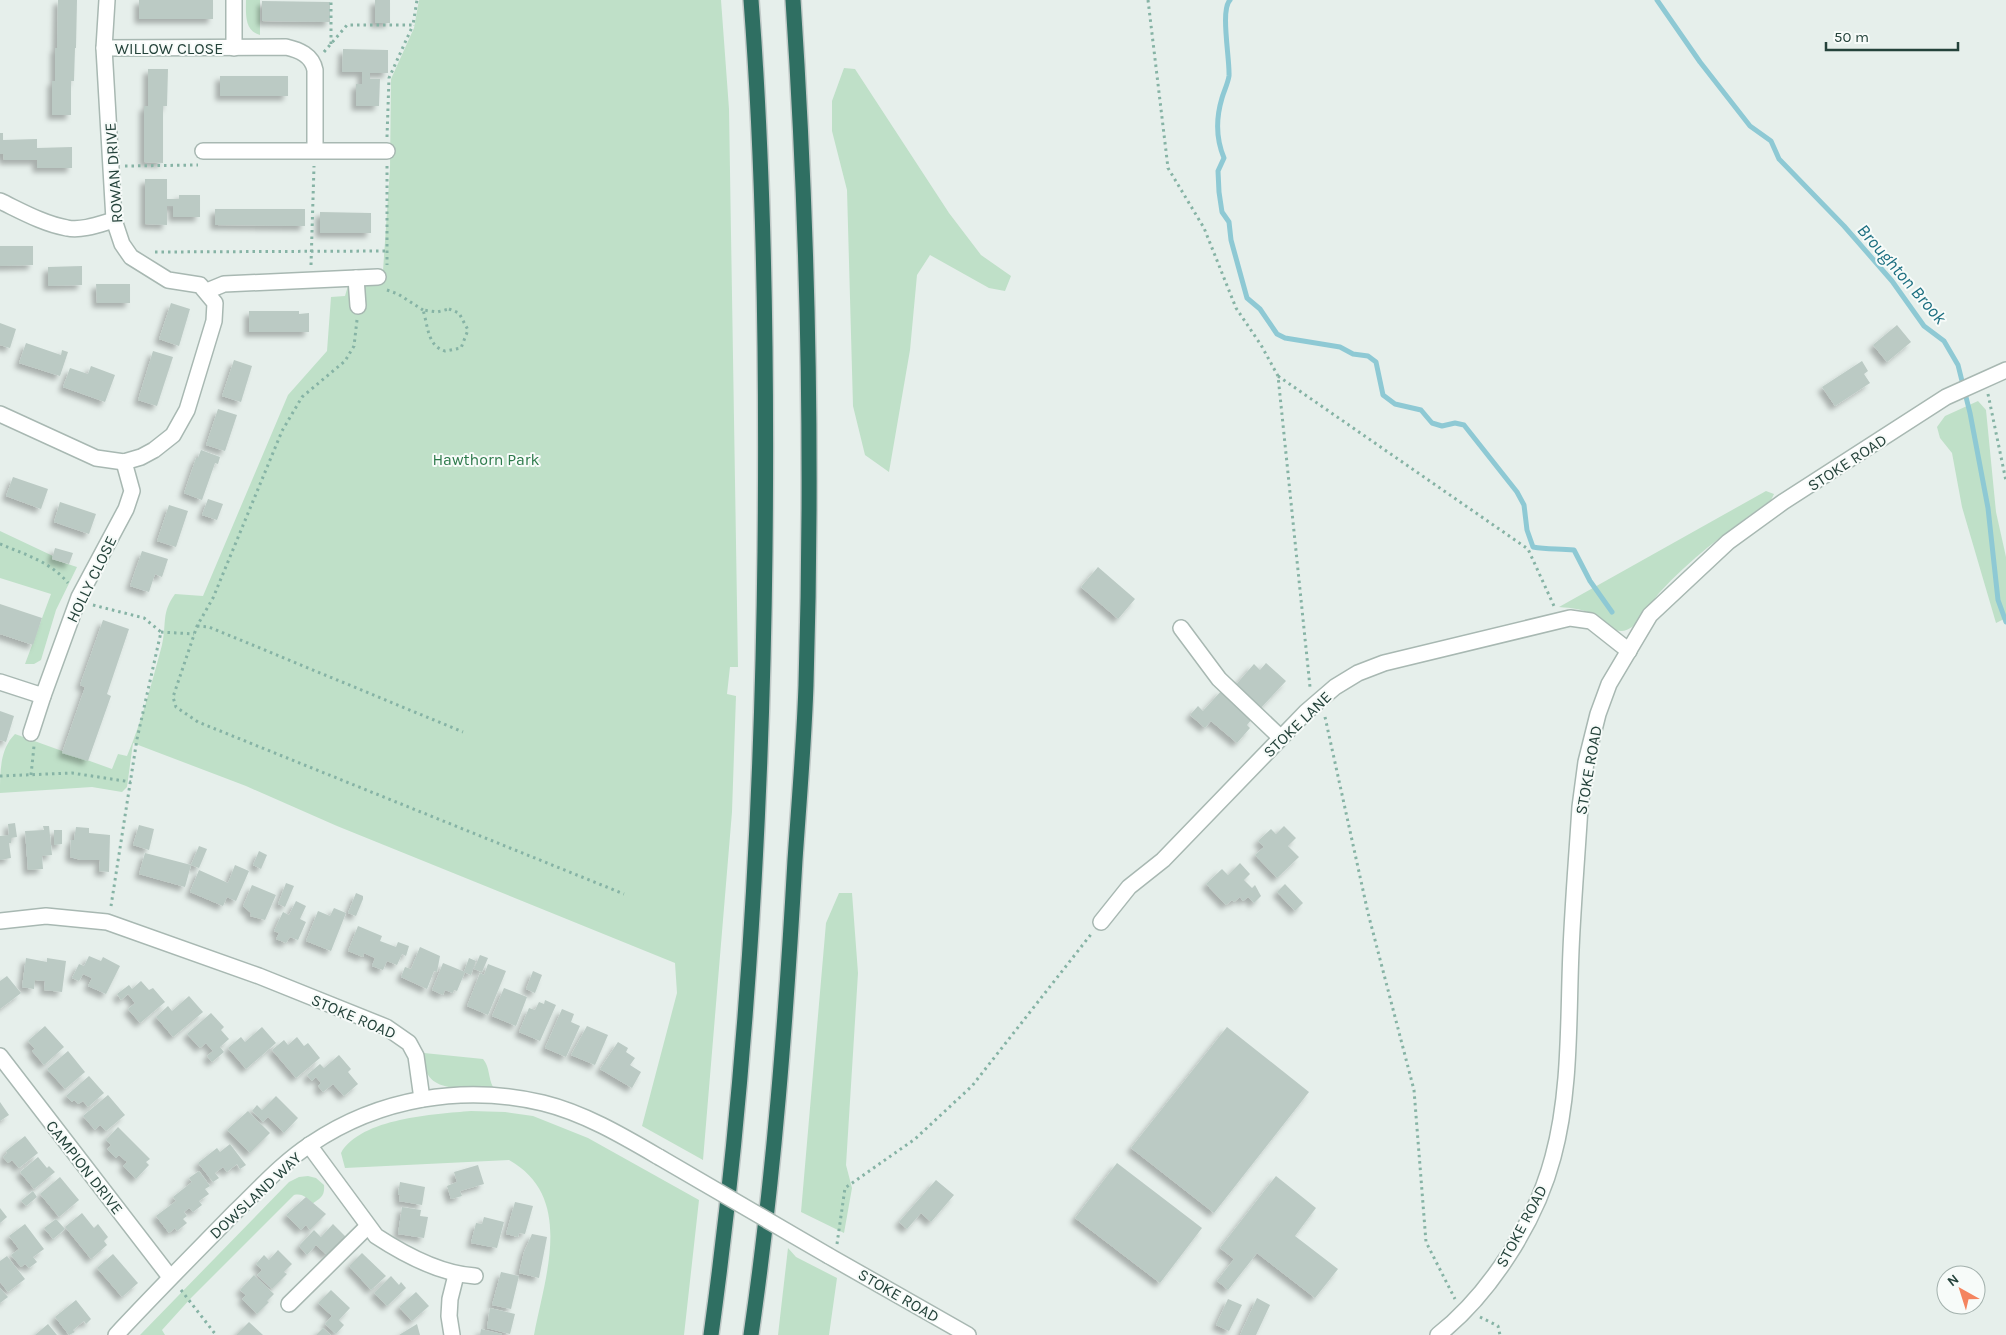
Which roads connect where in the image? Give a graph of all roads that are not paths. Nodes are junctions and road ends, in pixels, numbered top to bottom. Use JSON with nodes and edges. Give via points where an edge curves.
{"nodes":[{"id":1,"x":107,"y":0,"type":"edge"},
{"id":2,"x":234,"y":0,"type":"edge"},
{"id":3,"x":751,"y":0,"type":"edge"},
{"id":4,"x":792,"y":0,"type":"edge"},
{"id":5,"x":104,"y":48,"type":"junction"},
{"id":6,"x":234,"y":48,"type":"junction"},
{"id":7,"x":316,"y":150,"type":"junction"},
{"id":8,"x":387,"y":150,"type":"dead end"},
{"id":9,"x":203,"y":151,"type":"road end"},
{"id":10,"x":0,"y":202,"type":"edge"},
{"id":11,"x":114,"y":220,"type":"junction"},
{"id":12,"x":378,"y":277,"type":"road end"},
{"id":13,"x":356,"y":278,"type":"junction"},
{"id":14,"x":207,"y":291,"type":"junction"},
{"id":15,"x":358,"y":306,"type":"road end"},
{"id":16,"x":2006,"y":370,"type":"edge"},
{"id":17,"x":0,"y":414,"type":"edge"},
{"id":18,"x":124,"y":462,"type":"junction"},
{"id":19,"x":1181,"y":628,"type":"dead end"},
{"id":20,"x":1629,"y":651,"type":"junction"},
{"id":21,"x":0,"y":682,"type":"edge"},
{"id":22,"x":43,"y":696,"type":"junction"},
{"id":23,"x":31,"y":733,"type":"road end"},
{"id":24,"x":1281,"y":738,"type":"junction"},
{"id":25,"x":0,"y":921,"type":"edge"},
{"id":26,"x":1101,"y":922,"type":"road end"},
{"id":27,"x":0,"y":1057,"type":"edge"},
{"id":28,"x":422,"y":1100,"type":"junction"},
{"id":29,"x":309,"y":1145,"type":"junction"},
{"id":30,"x":368,"y":1227,"type":"junction"},
{"id":31,"x":456,"y":1275,"type":"junction"},
{"id":32,"x":475,"y":1276,"type":"dead end"},
{"id":33,"x":170,"y":1277,"type":"junction"},
{"id":34,"x":289,"y":1304,"type":"dead end"},
{"id":35,"x":116,"y":1335,"type":"edge"},
{"id":36,"x":452,"y":1335,"type":"edge"},
{"id":37,"x":711,"y":1335,"type":"edge"},
{"id":38,"x":751,"y":1335,"type":"edge"},
{"id":39,"x":968,"y":1335,"type":"edge"},
{"id":40,"x":1438,"y":1335,"type":"edge"}],
"edges":[{"from":1,"to":5,"type":"street","name":"ROWAN DRIVE"},
{"from":2,"to":6,"type":"street","name":"WILLOW CLOSE"},
{"from":3,"to":37,"type":"highway","via":[[758,97],[767,370],[764,684],[746,1028]]},
{"from":4,"to":38,"type":"highway","via":[[799,92],[809,364],[806,686],[786,1028],[765,1241]]},
{"from":5,"to":6,"type":"street","name":"WILLOW CLOSE"},
{"from":5,"to":11,"type":"street","name":"ROWAN DRIVE"},
{"from":6,"to":7,"type":"street","name":"WILLOW CLOSE","via":[[286,47],[300,50],[314,64]]},
{"from":7,"to":8,"type":"street"},
{"from":7,"to":9,"type":"street"},
{"from":10,"to":11,"type":"street","via":[[68,228]]},
{"from":11,"to":14,"type":"street","name":"ROWAN DRIVE","via":[[122,244],[146,267],[168,280],[200,285]]},
{"from":12,"to":13,"type":"street"},
{"from":13,"to":14,"type":"street","via":[[224,284]]},
{"from":13,"to":15,"type":"street"},
{"from":14,"to":18,"type":"street","via":[[215,303],[214,321],[187,410],[173,435],[141,458]]},
{"from":16,"to":20,"type":"street","name":"STOKE ROAD","via":[[1946,397],[1783,502],[1728,542],[1650,615]]},
{"from":17,"to":18,"type":"street","via":[[96,458]]},
{"from":18,"to":22,"type":"street","name":"HOLLY CLOSE","via":[[132,491],[126,509],[79,597]]},
{"from":19,"to":24,"type":"street","via":[[1219,678]]},
{"from":20,"to":24,"type":"street","name":"STOKE LANE","via":[[1592,621],[1560,620],[1384,663],[1335,687]]},
{"from":20,"to":40,"type":"street","name":"STOKE ROAD","via":[[1609,684],[1586,762],[1580,807],[1564,1086],[1553,1158],[1537,1202],[1499,1269],[1465,1310]]},
{"from":21,"to":22,"type":"street"},
{"from":22,"to":23,"type":"street","name":"HOLLY CLOSE"},
{"from":24,"to":26,"type":"street","name":"STOKE LANE","via":[[1163,860],[1129,887]]},
{"from":25,"to":28,"type":"street","name":"STOKE ROAD","via":[[46,916],[108,922],[259,976],[386,1027],[409,1043],[416,1056]]},
{"from":27,"to":33,"type":"street","name":"CAMPION DRIVE"},
{"from":28,"to":29,"type":"street","name":"DOWSLAND WAY","via":[[380,1108],[334,1129]]},
{"from":28,"to":39,"type":"street","name":"STOKE ROAD","bridge":true,"via":[[454,1094],[499,1095],[544,1103],[602,1126]]},
{"from":29,"to":30,"type":"street"},
{"from":29,"to":33,"type":"street","name":"DOWSLAND WAY"},
{"from":30,"to":31,"type":"street","via":[[392,1246]]},
{"from":30,"to":34,"type":"street","via":[[296,1288]]},
{"from":31,"to":32,"type":"street"},
{"from":31,"to":36,"type":"street","via":[[450,1299]]},
{"from":33,"to":35,"type":"street","name":"DOWSLAND WAY"}]}
